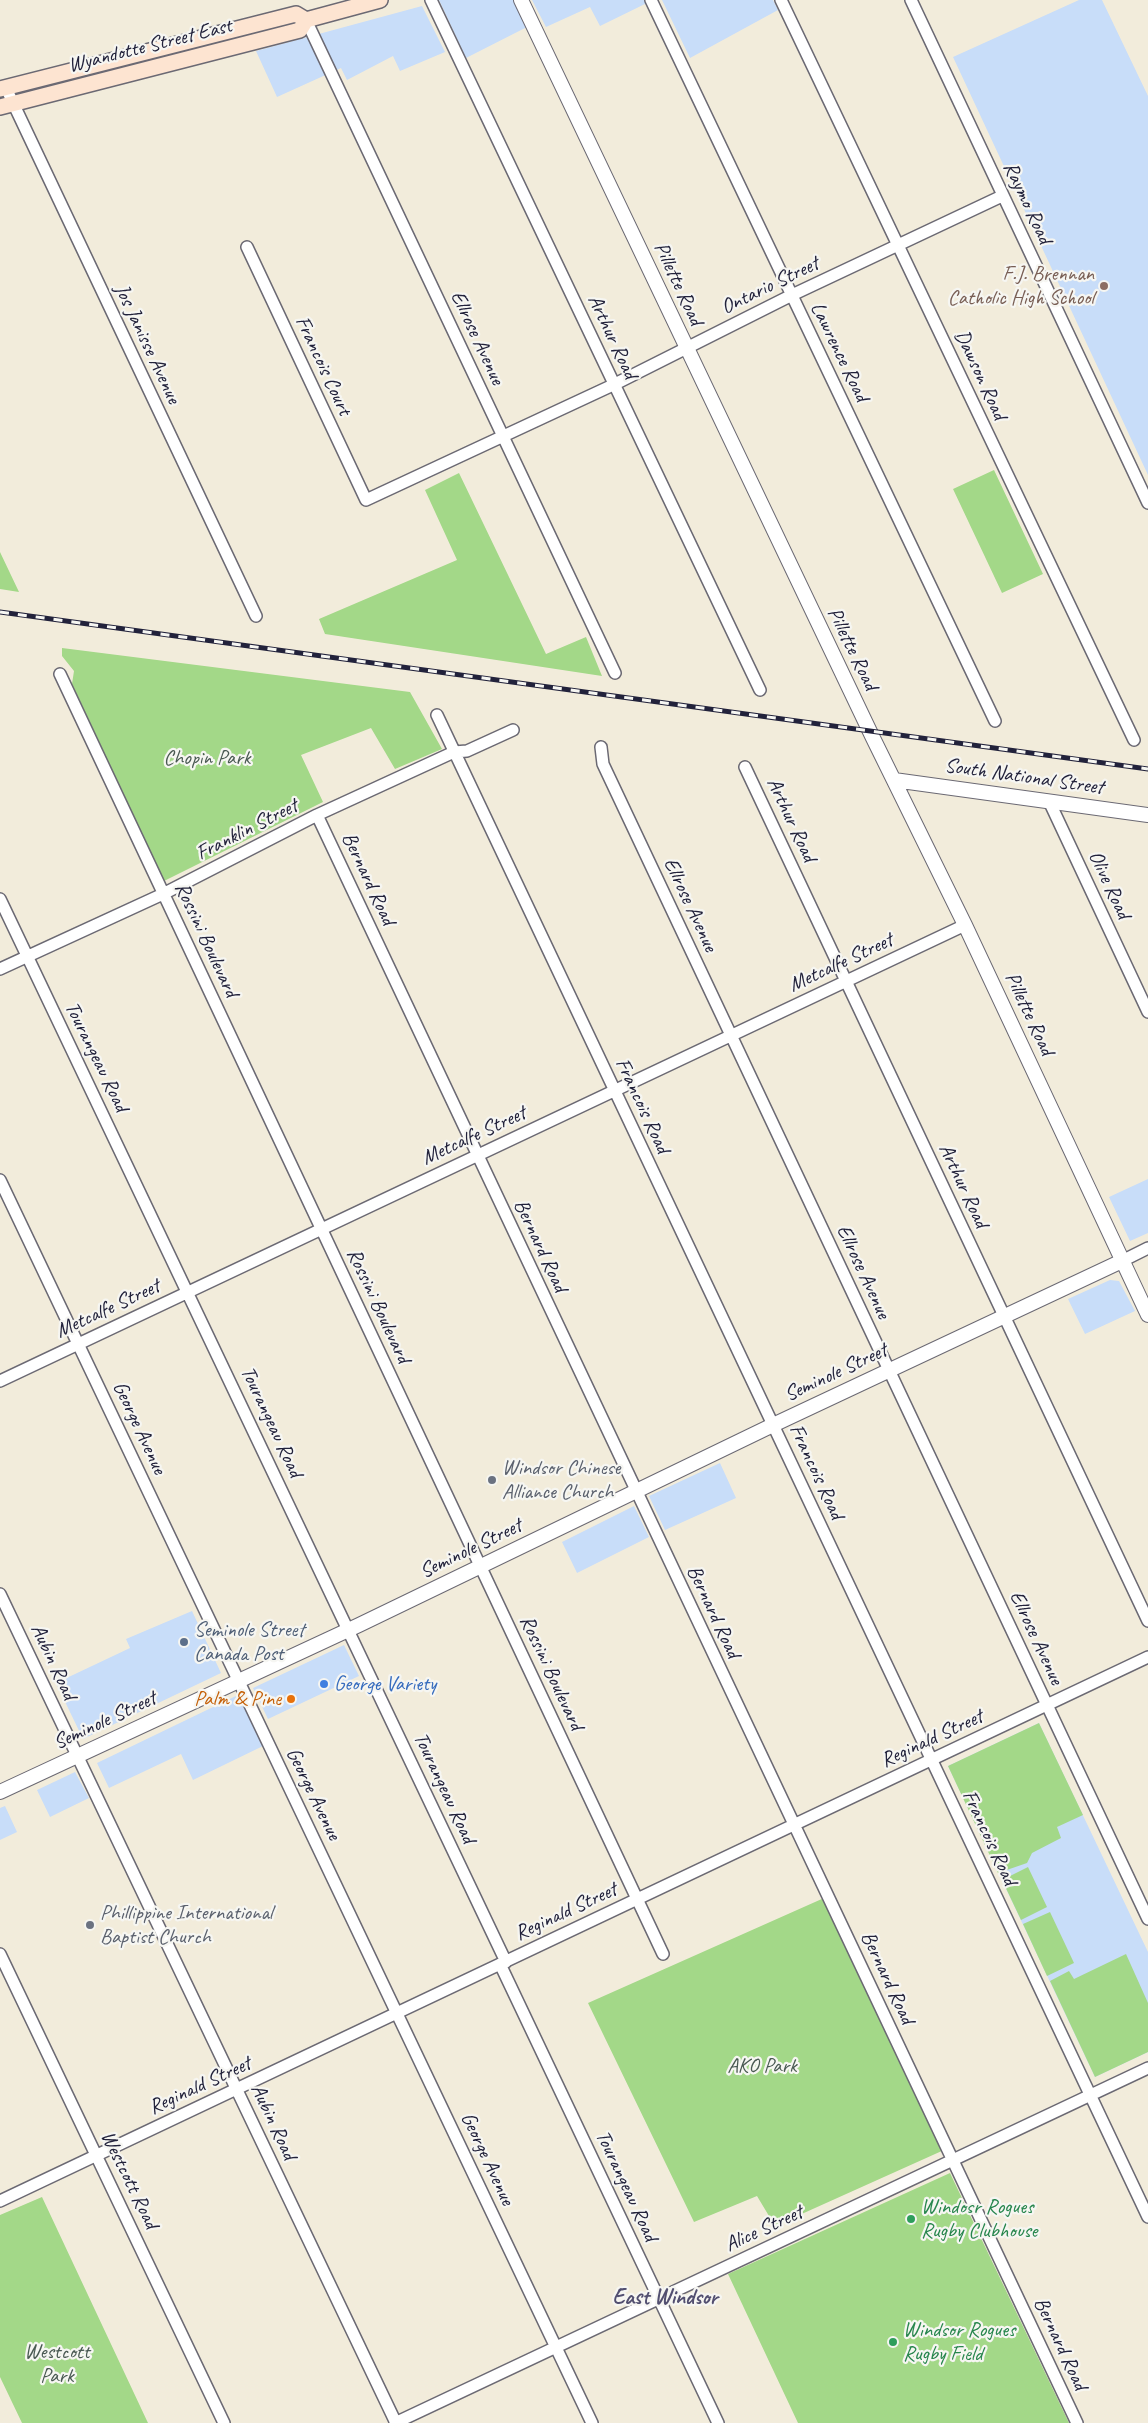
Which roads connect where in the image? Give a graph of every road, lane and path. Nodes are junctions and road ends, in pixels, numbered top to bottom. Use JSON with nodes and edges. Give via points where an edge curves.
{"nodes":[{"id":1,"x":380,"y":0,"type":"edge"},
{"id":2,"x":431,"y":0,"type":"edge"},
{"id":3,"x":521,"y":0,"type":"edge"},
{"id":4,"x":651,"y":0,"type":"edge"},
{"id":5,"x":781,"y":0,"type":"edge"},
{"id":6,"x":911,"y":0,"type":"edge"},
{"id":7,"x":306,"y":20,"type":"junction"},
{"id":8,"x":3,"y":89,"type":"edge"},
{"id":9,"x":6,"y":105,"type":"edge"},
{"id":10,"x":1002,"y":196,"type":"junction"},
{"id":11,"x":898,"y":245,"type":"junction"},
{"id":12,"x":247,"y":247,"type":"dead end"},
{"id":13,"x":792,"y":295,"type":"junction"},
{"id":14,"x":686,"y":350,"type":"junction"},
{"id":15,"x":613,"y":385,"type":"junction"},
{"id":16,"x":503,"y":436,"type":"junction"},
{"id":17,"x":366,"y":500,"type":"joint"},
{"id":18,"x":1148,"y":503,"type":"edge"},
{"id":19,"x":256,"y":616,"type":"dead end"},
{"id":20,"x":616,"y":673,"type":"dead end"},
{"id":21,"x":60,"y":674,"type":"dead end"},
{"id":22,"x":760,"y":690,"type":"dead end"},
{"id":23,"x":437,"y":715,"type":"dead end"},
{"id":24,"x":995,"y":721,"type":"dead end"},
{"id":25,"x":513,"y":730,"type":"dead end"},
{"id":26,"x":1134,"y":740,"type":"dead end"},
{"id":27,"x":601,"y":747,"type":"dead end"},
{"id":28,"x":454,"y":752,"type":"junction"},
{"id":29,"x":745,"y":767,"type":"dead end"},
{"id":30,"x":894,"y":780,"type":"junction"},
{"id":31,"x":1049,"y":801,"type":"junction"},
{"id":32,"x":1148,"y":815,"type":"edge"},
{"id":33,"x":317,"y":816,"type":"junction"},
{"id":34,"x":163,"y":894,"type":"junction"},
{"id":35,"x":0,"y":900,"type":"edge"},
{"id":36,"x":965,"y":925,"type":"junction"},
{"id":37,"x":27,"y":956,"type":"junction"},
{"id":38,"x":0,"y":969,"type":"edge"},
{"id":39,"x":846,"y":981,"type":"junction"},
{"id":40,"x":1148,"y":1012,"type":"edge"},
{"id":41,"x":731,"y":1035,"type":"junction"},
{"id":42,"x":614,"y":1090,"type":"junction"},
{"id":43,"x":477,"y":1156,"type":"junction"},
{"id":44,"x":0,"y":1180,"type":"edge"},
{"id":45,"x":321,"y":1229,"type":"junction"},
{"id":46,"x":1148,"y":1248,"type":"edge"},
{"id":47,"x":1122,"y":1261,"type":"junction"},
{"id":48,"x":188,"y":1292,"type":"junction"},
{"id":49,"x":1148,"y":1315,"type":"edge"},
{"id":50,"x":1003,"y":1316,"type":"junction"},
{"id":51,"x":79,"y":1343,"type":"junction"},
{"id":52,"x":888,"y":1370,"type":"junction"},
{"id":53,"x":0,"y":1381,"type":"edge"},
{"id":54,"x":773,"y":1425,"type":"junction"},
{"id":55,"x":636,"y":1492,"type":"junction"},
{"id":56,"x":480,"y":1567,"type":"junction"},
{"id":57,"x":0,"y":1594,"type":"edge"},
{"id":58,"x":1148,"y":1621,"type":"edge"},
{"id":59,"x":349,"y":1629,"type":"junction"},
{"id":60,"x":1148,"y":1657,"type":"edge"},
{"id":61,"x":238,"y":1680,"type":"junction"},
{"id":62,"x":1047,"y":1705,"type":"junction"},
{"id":63,"x":77,"y":1756,"type":"junction"},
{"id":64,"x":931,"y":1760,"type":"junction"},
{"id":65,"x":0,"y":1792,"type":"edge"},
{"id":66,"x":794,"y":1825,"type":"junction"},
{"id":67,"x":637,"y":1899,"type":"junction"},
{"id":68,"x":1148,"y":1919,"type":"edge"},
{"id":69,"x":0,"y":1954,"type":"edge"},
{"id":70,"x":663,"y":1954,"type":"dead end"},
{"id":71,"x":503,"y":1963,"type":"junction"},
{"id":72,"x":397,"y":2014,"type":"junction"},
{"id":73,"x":1148,"y":2068,"type":"edge"},
{"id":74,"x":237,"y":2089,"type":"junction"},
{"id":75,"x":1090,"y":2095,"type":"junction"},
{"id":76,"x":96,"y":2156,"type":"junction"},
{"id":77,"x":953,"y":2160,"type":"junction"},
{"id":78,"x":0,"y":2201,"type":"edge"},
{"id":79,"x":1148,"y":2217,"type":"edge"},
{"id":80,"x":660,"y":2300,"type":"junction"},
{"id":81,"x":556,"y":2347,"type":"junction"},
{"id":82,"x":224,"y":2423,"type":"edge"},
{"id":83,"x":395,"y":2423,"type":"edge"},
{"id":84,"x":592,"y":2423,"type":"edge"},
{"id":85,"x":718,"y":2423,"type":"edge"},
{"id":86,"x":1077,"y":2423,"type":"edge"}],
"edges":[{"from":1,"to":7,"type":"main road","name":"Wyandotte Street East"},
{"from":2,"to":15,"type":"street","name":"Arthur Road"},
{"from":3,"to":14,"type":"street","name":"Pillette Road"},
{"from":4,"to":13,"type":"street","name":"Lawrence Road"},
{"from":5,"to":11,"type":"street","name":"Dawson Road"},
{"from":6,"to":10,"type":"street","name":"Raymo Road"},
{"from":7,"to":8,"type":"main road","name":"Wyandotte Street East","via":[[296,14]]},
{"from":7,"to":9,"type":"main road","name":"Wyandotte Street East","via":[[300,30]]},
{"from":7,"to":16,"type":"street","name":"Ellrose Avenue"},
{"from":8,"to":9,"type":"street","name":"Jos Janisse Avenue"},
{"from":9,"to":19,"type":"street","name":"Jos Janisse Avenue"},
{"from":10,"to":11,"type":"street","name":"Ontario Street"},
{"from":10,"to":18,"type":"street","name":"Raymo Road"},
{"from":11,"to":13,"type":"street","name":"Ontario Street"},
{"from":11,"to":26,"type":"street","name":"Dawson Road"},
{"from":12,"to":17,"type":"street","name":"Francois Court"},
{"from":13,"to":14,"type":"street","name":"Ontario Street"},
{"from":13,"to":24,"type":"street","name":"Lawrence Road"},
{"from":14,"to":15,"type":"street","name":"Ontario Street"},
{"from":14,"to":30,"type":"street","name":"Pillette Road"},
{"from":15,"to":16,"type":"street","name":"Ontario Street"},
{"from":15,"to":22,"type":"street","name":"Arthur Road"},
{"from":16,"to":17,"type":"street","name":"Ontario Street"},
{"from":16,"to":20,"type":"street","name":"Ellrose Avenue"},
{"from":21,"to":34,"type":"street","name":"Rossini Boulevard"},
{"from":23,"to":28,"type":"street","name":"Francois Road"},
{"from":25,"to":28,"type":"street","name":"Franklin Street","via":[[467,751]]},
{"from":27,"to":41,"type":"street","name":"Ellrose Avenue","via":[[603,764]]},
{"from":28,"to":33,"type":"street","name":"Franklin Street"},
{"from":28,"to":42,"type":"street","name":"Francois Road"},
{"from":29,"to":39,"type":"street","name":"Arthur Road"},
{"from":30,"to":31,"type":"street","name":"South National Street"},
{"from":30,"to":36,"type":"street","name":"Pillette Road"},
{"from":31,"to":32,"type":"street","name":"South National Street"},
{"from":31,"to":40,"type":"street","name":"Olive Road"},
{"from":33,"to":34,"type":"street","name":"Franklin Street"},
{"from":33,"to":43,"type":"street","name":"Bernard Road"},
{"from":34,"to":37,"type":"street","name":"Franklin Street"},
{"from":34,"to":45,"type":"street","name":"Rossini Boulevard"},
{"from":35,"to":37,"type":"street","name":"Tourangeau Road"},
{"from":36,"to":39,"type":"street","name":"Metcalfe Street"},
{"from":36,"to":47,"type":"street","name":"Pillette Road"},
{"from":37,"to":38,"type":"street","name":"Franklin Street"},
{"from":37,"to":48,"type":"street","name":"Tourangeau Road"},
{"from":39,"to":41,"type":"street","name":"Metcalfe Street"},
{"from":39,"to":50,"type":"street","name":"Arthur Road"},
{"from":41,"to":42,"type":"street","name":"Metcalfe Street"},
{"from":41,"to":52,"type":"street","name":"Ellrose Avenue"},
{"from":42,"to":43,"type":"street","name":"Metcalfe Street"},
{"from":42,"to":54,"type":"street","name":"Francois Road"},
{"from":43,"to":45,"type":"street","name":"Metcalfe Street"},
{"from":43,"to":55,"type":"street","name":"Bernard Road"},
{"from":44,"to":51,"type":"street","name":"George Avenue"},
{"from":45,"to":48,"type":"street","name":"Metcalfe Street"},
{"from":45,"to":56,"type":"street","name":"Rossini Boulevard"},
{"from":46,"to":47,"type":"street","name":"Seminole Street"},
{"from":47,"to":49,"type":"street","name":"Pillette Road"},
{"from":47,"to":50,"type":"street","name":"Seminole Street"},
{"from":48,"to":51,"type":"street","name":"Metcalfe Street"},
{"from":48,"to":59,"type":"street","name":"Tourangeau Road"},
{"from":50,"to":52,"type":"street","name":"Seminole Street"},
{"from":50,"to":58,"type":"street","name":"Arthur Road"},
{"from":51,"to":53,"type":"street","name":"Metcalfe Street"},
{"from":51,"to":61,"type":"street","name":"George Avenue"},
{"from":52,"to":54,"type":"street","name":"Seminole Street"},
{"from":52,"to":62,"type":"street","name":"Ellrose Avenue"},
{"from":54,"to":55,"type":"street","name":"Seminole Street"},
{"from":54,"to":64,"type":"street","name":"Francois Road"},
{"from":55,"to":56,"type":"street","name":"Seminole Street"},
{"from":55,"to":66,"type":"street","name":"Bernard Road"},
{"from":56,"to":59,"type":"street","name":"Seminole Street"},
{"from":56,"to":67,"type":"street","name":"Rossini Boulevard"},
{"from":57,"to":63,"type":"street","name":"Aubin Road"},
{"from":59,"to":61,"type":"street","name":"Seminole Street"},
{"from":59,"to":71,"type":"street","name":"Tourangeau Road"},
{"from":60,"to":62,"type":"street","name":"Reginald Street"},
{"from":61,"to":63,"type":"street","name":"Seminole Street"},
{"from":61,"to":72,"type":"street","name":"George Avenue"},
{"from":62,"to":64,"type":"street","name":"Reginald Street"},
{"from":62,"to":68,"type":"street","name":"Ellrose Avenue"},
{"from":63,"to":65,"type":"street","name":"Seminole Street"},
{"from":63,"to":74,"type":"street","name":"Aubin Road"},
{"from":64,"to":66,"type":"street","name":"Reginald Street"},
{"from":64,"to":75,"type":"street","name":"Francois Road"},
{"from":66,"to":67,"type":"street","name":"Reginald Street"},
{"from":66,"to":77,"type":"street","name":"Bernard Road"},
{"from":67,"to":70,"type":"street","name":"Rossini Boulevard"},
{"from":67,"to":71,"type":"street","name":"Reginald Street"},
{"from":69,"to":76,"type":"street","name":"Westcott Road"},
{"from":71,"to":72,"type":"street","name":"Reginald Street"},
{"from":71,"to":80,"type":"street","name":"Tourangeau Road"},
{"from":72,"to":74,"type":"street","name":"Reginald Street"},
{"from":72,"to":81,"type":"street","name":"George Avenue"},
{"from":73,"to":75,"type":"street","name":"Alice Street"},
{"from":74,"to":76,"type":"street","name":"Reginald Street"},
{"from":74,"to":83,"type":"street","name":"Aubin Road"},
{"from":75,"to":77,"type":"street","name":"Alice Street"},
{"from":75,"to":79,"type":"street","name":"Francois Road"},
{"from":76,"to":78,"type":"street","name":"Reginald Street"},
{"from":76,"to":82,"type":"street","name":"Westcott Road"},
{"from":77,"to":80,"type":"street","name":"Alice Street"},
{"from":77,"to":86,"type":"street","name":"Bernard Road"},
{"from":80,"to":81,"type":"street","name":"Alice Street"},
{"from":80,"to":85,"type":"street","name":"Tourangeau Road"},
{"from":81,"to":83,"type":"street","name":"Alice Street"},
{"from":81,"to":84,"type":"street","name":"George Avenue"}]}
